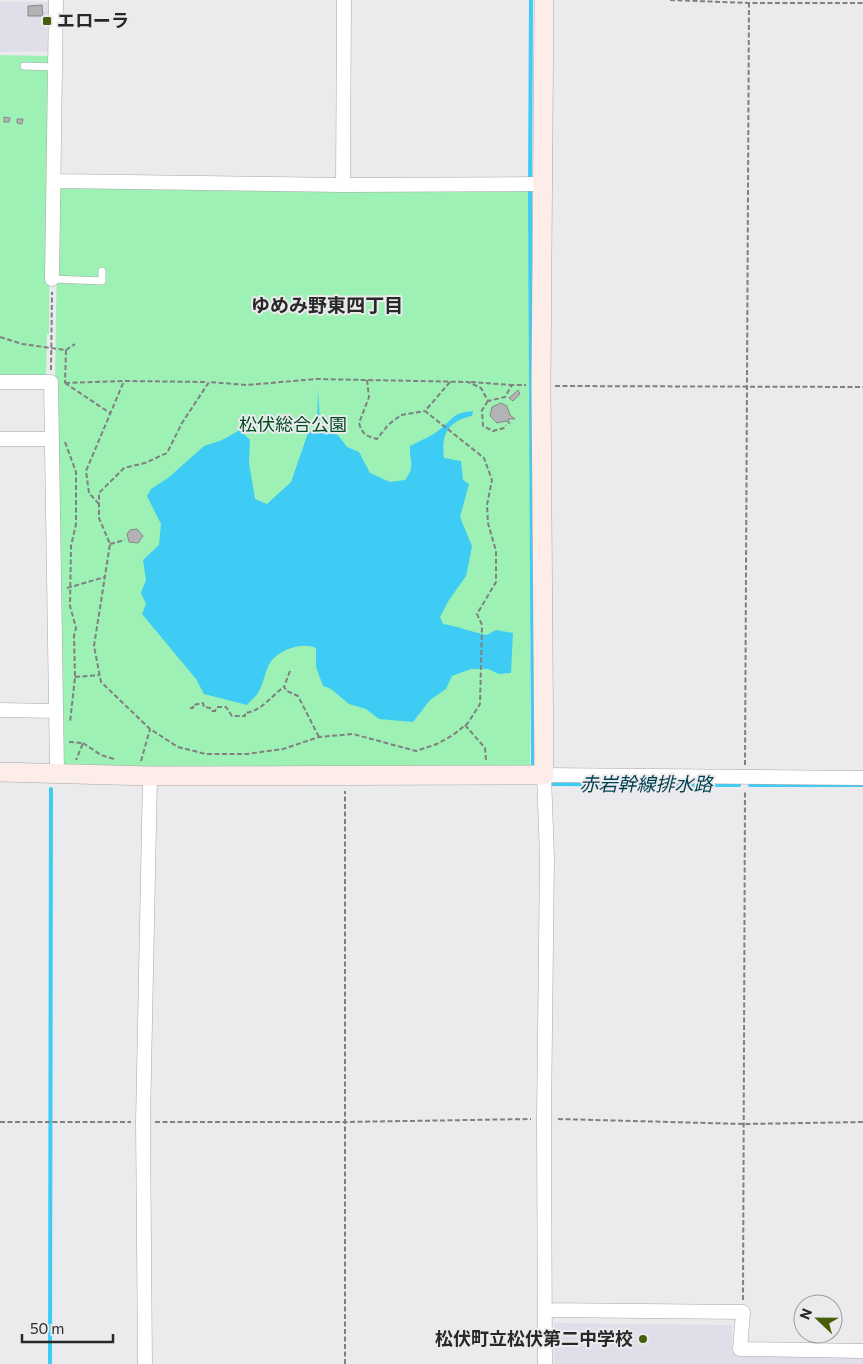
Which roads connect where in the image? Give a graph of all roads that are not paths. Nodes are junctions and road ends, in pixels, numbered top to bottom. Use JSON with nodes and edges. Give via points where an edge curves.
{"nodes":[{"id":1,"x":56,"y":0,"type":"edge"},
{"id":2,"x":344,"y":0,"type":"edge"},
{"id":3,"x":544,"y":0,"type":"edge"},
{"id":4,"x":24,"y":66,"type":"dead end"},
{"id":5,"x":55,"y":67,"type":"junction"},
{"id":6,"x":54,"y":181,"type":"junction"},
{"id":7,"x":542,"y":184,"type":"junction"},
{"id":8,"x":343,"y":185,"type":"junction"},
{"id":9,"x":102,"y":270,"type":"dead end"},
{"id":10,"x":52,"y":279,"type":"joint"},
{"id":11,"x":0,"y":382,"type":"edge"},
{"id":12,"x":0,"y":439,"type":"edge"},
{"id":13,"x":58,"y":439,"type":"junction"},
{"id":14,"x":0,"y":710,"type":"edge"},
{"id":15,"x":56,"y":711,"type":"junction"},
{"id":16,"x":0,"y":772,"type":"edge"},
{"id":17,"x":62,"y":772,"type":"junction"},
{"id":18,"x":544,"y":775,"type":"junction"},
{"id":19,"x":863,"y":778,"type":"edge"},
{"id":20,"x":150,"y":781,"type":"junction"},
{"id":21,"x":545,"y":1310,"type":"junction"},
{"id":22,"x":863,"y":1351,"type":"edge"},
{"id":23,"x":145,"y":1364,"type":"edge"},
{"id":24,"x":545,"y":1364,"type":"edge"}],
"edges":[{"from":1,"to":5,"type":"street","via":[[52,34]]},
{"from":2,"to":8,"type":"street"},
{"from":3,"to":7,"type":"street"},
{"from":4,"to":5,"type":"lane"},
{"from":5,"to":6,"type":"street"},
{"from":6,"to":8,"type":"street"},
{"from":6,"to":10,"type":"street"},
{"from":7,"to":8,"type":"street"},
{"from":7,"to":18,"type":"street"},
{"from":9,"to":10,"type":"lane","via":[[102,281]]},
{"from":11,"to":13,"type":"street","via":[[58,383]]},
{"from":12,"to":13,"type":"street"},
{"from":13,"to":15,"type":"street"},
{"from":14,"to":15,"type":"street"},
{"from":15,"to":17,"type":"street","via":[[56,741]]},
{"from":16,"to":17,"type":"street"},
{"from":17,"to":20,"type":"street"},
{"from":18,"to":19,"type":"street"},
{"from":18,"to":20,"type":"street"},
{"from":18,"to":21,"type":"street","via":[[547,857]]},
{"from":20,"to":23,"type":"street","via":[[143,1122]]},
{"from":21,"to":22,"type":"street","via":[[743,1312],[740,1349]]},
{"from":21,"to":24,"type":"street"}]}
